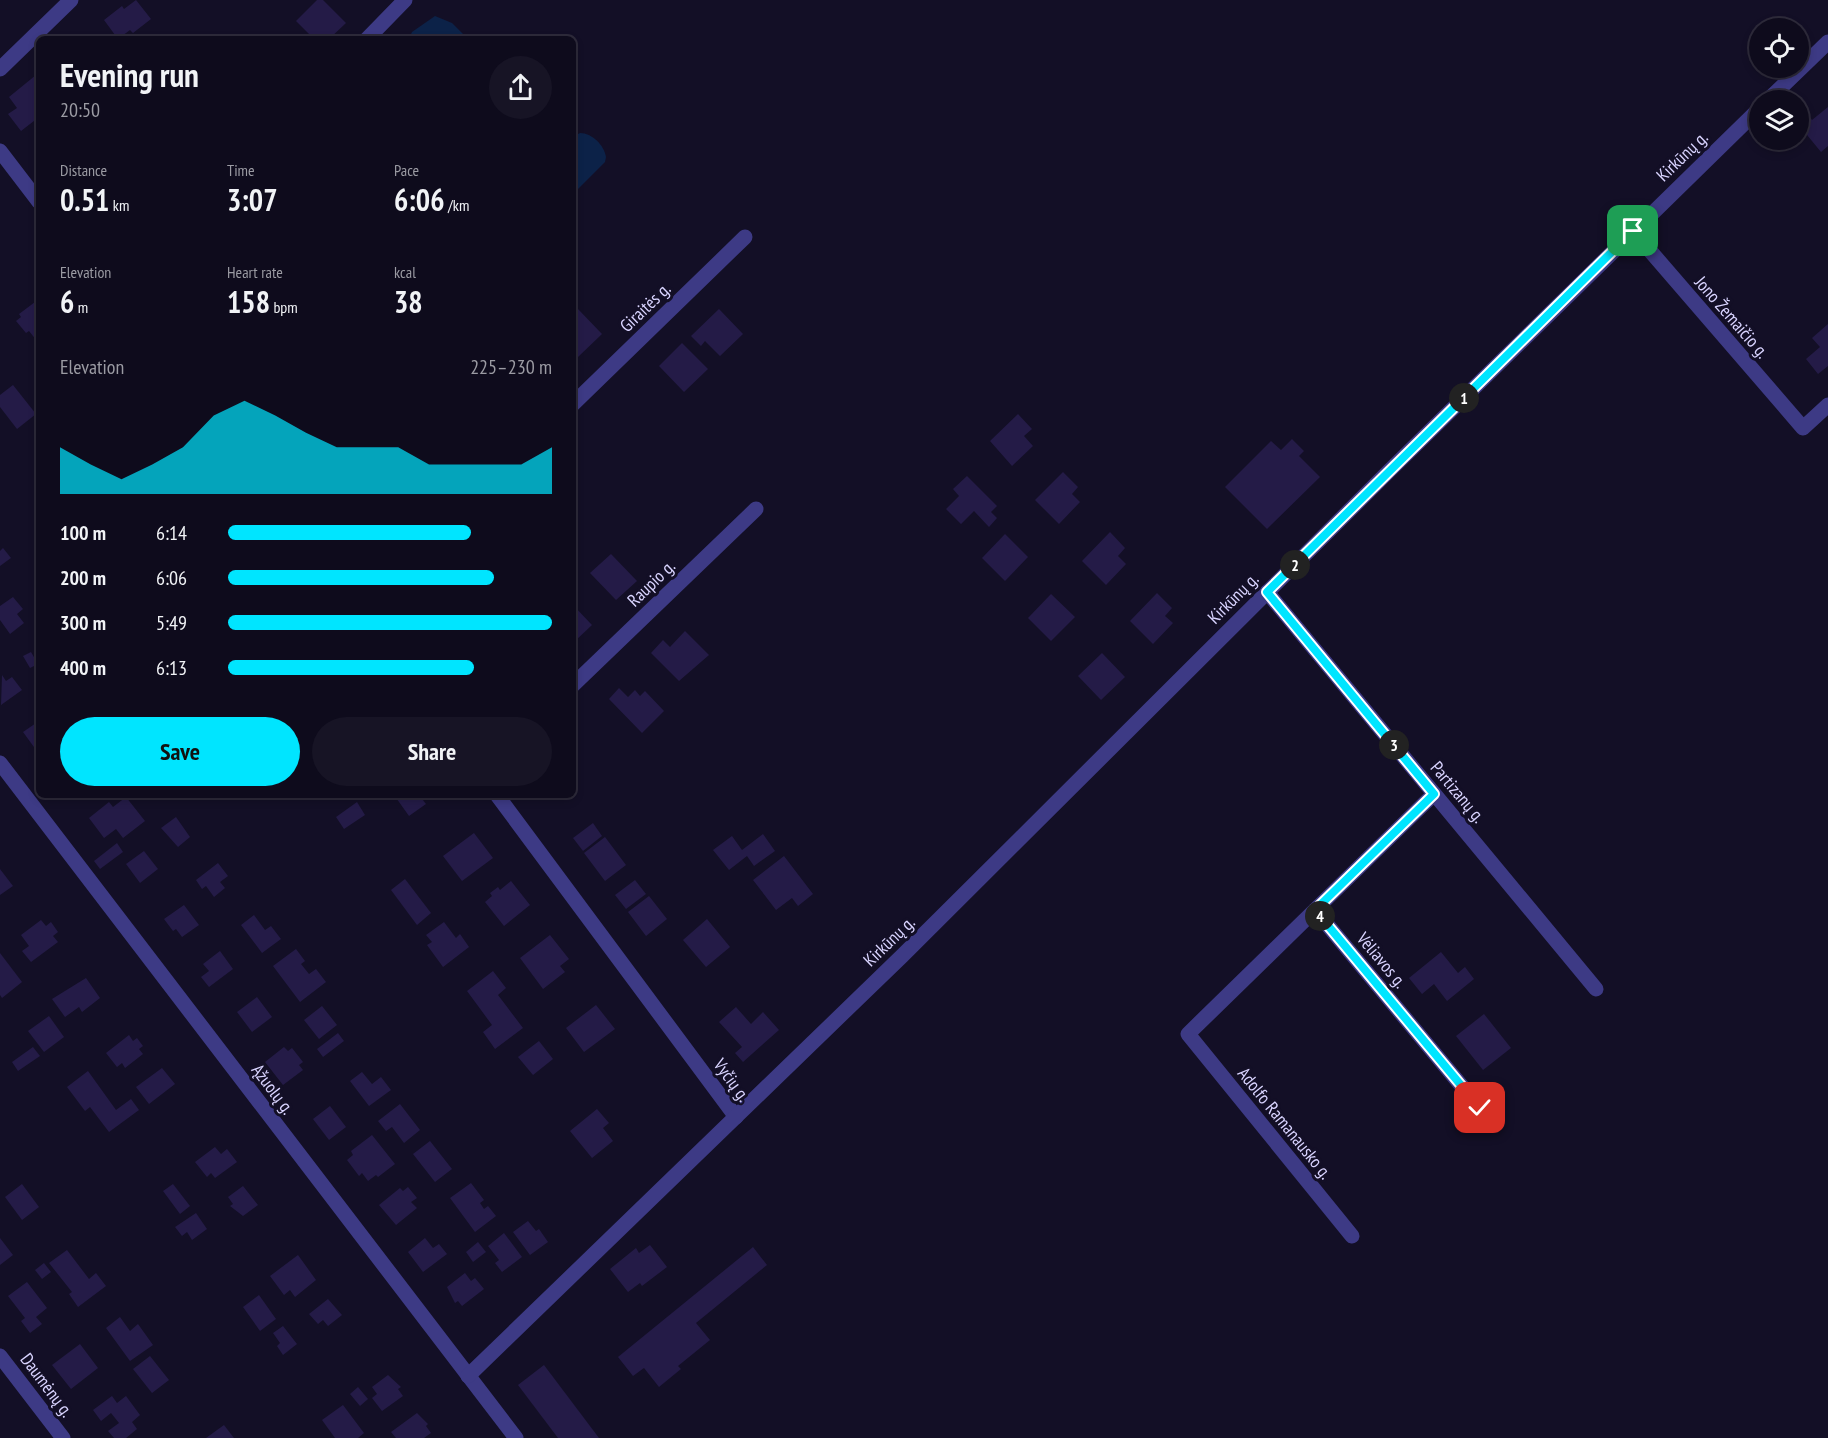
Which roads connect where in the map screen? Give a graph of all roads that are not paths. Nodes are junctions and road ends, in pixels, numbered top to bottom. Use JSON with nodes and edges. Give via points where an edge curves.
{"nodes":[{"id":1,"x":71,"y":0,"type":"edge"},
{"id":2,"x":405,"y":0,"type":"edge"},
{"id":3,"x":370,"y":36,"type":"edge"},
{"id":4,"x":1828,"y":42,"type":"edge"},
{"id":5,"x":0,"y":69,"type":"edge"},
{"id":6,"x":1778,"y":90,"type":"edge"},
{"id":7,"x":1749,"y":119,"type":"edge"},
{"id":8,"x":0,"y":151,"type":"edge"},
{"id":9,"x":36,"y":198,"type":"edge"},
{"id":10,"x":1633,"y":231,"type":"junction"},
{"id":11,"x":745,"y":237,"type":"dead end"},
{"id":12,"x":576,"y":401,"type":"edge"},
{"id":13,"x":1828,"y":405,"type":"edge"},
{"id":14,"x":756,"y":509,"type":"dead end"},
{"id":15,"x":1267,"y":592,"type":"junction"},
{"id":16,"x":576,"y":682,"type":"edge"},
{"id":17,"x":0,"y":763,"type":"edge"},
{"id":18,"x":1434,"y":794,"type":"junction"},
{"id":19,"x":499,"y":798,"type":"edge"},
{"id":20,"x":1315,"y":910,"type":"junction"},
{"id":21,"x":1596,"y":989,"type":"dead end"},
{"id":22,"x":1480,"y":1108,"type":"dead end"},
{"id":23,"x":736,"y":1117,"type":"junction"},
{"id":24,"x":1352,"y":1236,"type":"dead end"},
{"id":25,"x":0,"y":1356,"type":"edge"},
{"id":26,"x":468,"y":1376,"type":"junction"},
{"id":27,"x":63,"y":1438,"type":"edge"},
{"id":28,"x":516,"y":1438,"type":"edge"}],
"edges":[{"from":1,"to":5,"type":"street"},
{"from":2,"to":3,"type":"street"},
{"from":4,"to":6,"type":"street"},
{"from":7,"to":10,"type":"street","name":"Kirkūnų g."},
{"from":8,"to":9,"type":"street"},
{"from":10,"to":13,"type":"street","name":"Jono Žemaičio g.","via":[[1803,428]]},
{"from":10,"to":15,"type":"street","name":"Kirkūnų g."},
{"from":11,"to":12,"type":"street","name":"Giraitės g."},
{"from":14,"to":16,"type":"street","name":"Raupio g."},
{"from":15,"to":18,"type":"street","name":"Partizanų g."},
{"from":15,"to":23,"type":"street","name":"Kirkūnų g."},
{"from":17,"to":26,"type":"street","name":"Ąžuolų g."},
{"from":18,"to":20,"type":"street"},
{"from":18,"to":21,"type":"street","name":"Partizanų g."},
{"from":19,"to":23,"type":"street","name":"Vyčių g."},
{"from":20,"to":22,"type":"street","name":"Vėliavos g."},
{"from":20,"to":24,"type":"street","name":"Adolfo Ramanausko g.","via":[[1188,1034]]},
{"from":23,"to":26,"type":"street","name":"Vyčių g."},
{"from":25,"to":27,"type":"street","name":"Daumėnų g."},
{"from":26,"to":28,"type":"street","name":"Ąžuolų g."}]}
